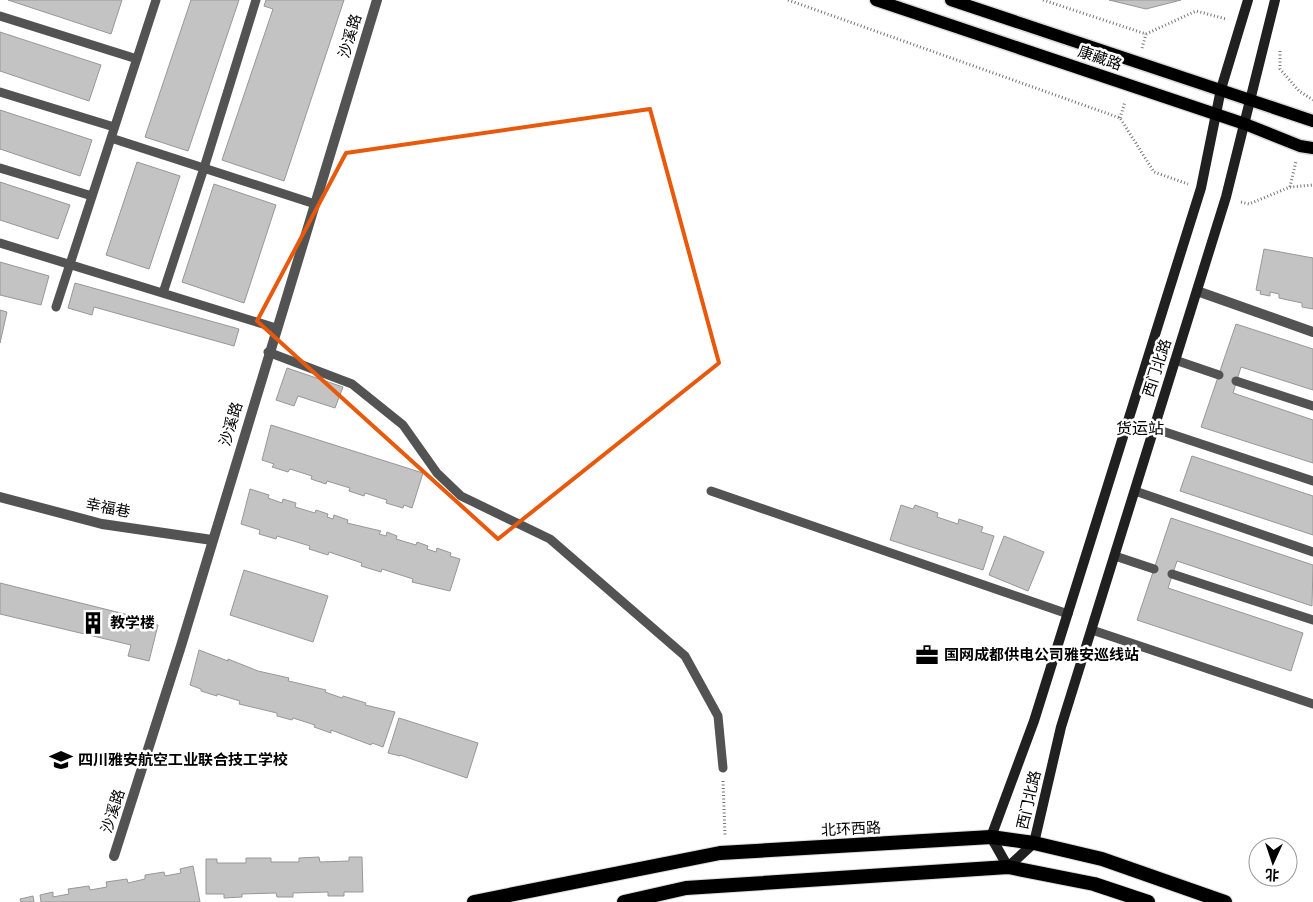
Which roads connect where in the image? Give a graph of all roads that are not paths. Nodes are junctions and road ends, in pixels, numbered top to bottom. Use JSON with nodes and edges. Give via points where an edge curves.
{"nodes":[{"id":1,"x":156,"y":0,"type":"edge"},
{"id":2,"x":256,"y":0,"type":"edge"},
{"id":3,"x":376,"y":0,"type":"edge"},
{"id":4,"x":876,"y":0,"type":"edge"},
{"id":5,"x":951,"y":0,"type":"edge"},
{"id":6,"x":1248,"y":0,"type":"edge"},
{"id":7,"x":1275,"y":0,"type":"edge"},
{"id":8,"x":0,"y":16,"type":"edge"},
{"id":9,"x":137,"y":59,"type":"junction"},
{"id":10,"x":1221,"y":89,"type":"junction"},
{"id":11,"x":0,"y":92,"type":"edge"},
{"id":12,"x":1251,"y":99,"type":"junction"},
{"id":13,"x":1216,"y":115,"type":"junction"},
{"id":14,"x":1313,"y":121,"type":"edge"},
{"id":15,"x":1245,"y":124,"type":"junction"},
{"id":16,"x":114,"y":127,"type":"junction"},
{"id":17,"x":111,"y":138,"type":"junction"},
{"id":18,"x":1313,"y":148,"type":"edge"},
{"id":19,"x":0,"y":168,"type":"edge"},
{"id":20,"x":204,"y":168,"type":"junction"},
{"id":21,"x":92,"y":196,"type":"junction"},
{"id":22,"x":315,"y":204,"type":"junction"},
{"id":23,"x":0,"y":243,"type":"edge"},
{"id":24,"x":69,"y":264,"type":"junction"},
{"id":25,"x":1197,"y":291,"type":"junction"},
{"id":26,"x":163,"y":293,"type":"junction"},
{"id":27,"x":56,"y":307,"type":"dead end"},
{"id":28,"x":276,"y":328,"type":"junction"},
{"id":29,"x":1313,"y":332,"type":"edge"},
{"id":30,"x":268,"y":352,"type":"junction"},
{"id":31,"x":1175,"y":360,"type":"junction"},
{"id":32,"x":1219,"y":375,"type":"dead end"},
{"id":33,"x":1236,"y":381,"type":"dead end"},
{"id":34,"x":1313,"y":406,"type":"edge"},
{"id":35,"x":1153,"y":428,"type":"junction"},
{"id":36,"x":1313,"y":481,"type":"edge"},
{"id":37,"x":712,"y":491,"type":"dead end"},
{"id":38,"x":1135,"y":491,"type":"junction"},
{"id":39,"x":0,"y":497,"type":"edge"},
{"id":40,"x":212,"y":540,"type":"junction"},
{"id":41,"x":1313,"y":552,"type":"edge"},
{"id":42,"x":1115,"y":556,"type":"junction"},
{"id":43,"x":1154,"y":569,"type":"dead end"},
{"id":44,"x":1172,"y":574,"type":"dead end"},
{"id":45,"x":1068,"y":614,"type":"junction"},
{"id":46,"x":1313,"y":620,"type":"edge"},
{"id":47,"x":1092,"y":630,"type":"junction"},
{"id":48,"x":1312,"y":701,"type":"edge"},
{"id":49,"x":723,"y":768,"type":"road end"},
{"id":50,"x":992,"y":837,"type":"junction"},
{"id":51,"x":1034,"y":843,"type":"junction"},
{"id":52,"x":114,"y":856,"type":"dead end"},
{"id":53,"x":1008,"y":867,"type":"junction"},
{"id":54,"x":1122,"y":898,"type":"edge"},
{"id":55,"x":474,"y":902,"type":"edge"},
{"id":56,"x":624,"y":902,"type":"edge"},
{"id":57,"x":1148,"y":902,"type":"edge"},
{"id":58,"x":1225,"y":902,"type":"edge"}],
"edges":[{"from":1,"to":9,"type":"lane"},
{"from":2,"to":20,"type":"lane"},
{"from":3,"to":22,"type":"street","name":"沙溪路"},
{"from":4,"to":13,"type":"main road","name":"康藏路"},
{"from":5,"to":10,"type":"main road","name":"康藏路"},
{"from":6,"to":10,"type":"main road","name":"西门北路"},
{"from":7,"to":12,"type":"main road","name":"西门北路"},
{"from":8,"to":9,"type":"lane"},
{"from":9,"to":16,"type":"lane"},
{"from":10,"to":12,"type":"main road","name":"康藏路"},
{"from":10,"to":13,"type":"main road","name":"西门北路"},
{"from":11,"to":16,"type":"lane"},
{"from":12,"to":14,"type":"main road","name":"康藏路"},
{"from":12,"to":15,"type":"main road","name":"西门北路"},
{"from":13,"to":15,"type":"main road","name":"康藏路"},
{"from":13,"to":45,"type":"main road","name":"西门北路","via":[[1201,188]]},
{"from":15,"to":18,"type":"main road","name":"康藏路"},
{"from":15,"to":25,"type":"main road","name":"西门北路"},
{"from":16,"to":17,"type":"lane"},
{"from":17,"to":20,"type":"lane"},
{"from":17,"to":21,"type":"lane"},
{"from":19,"to":21,"type":"lane"},
{"from":20,"to":22,"type":"lane"},
{"from":20,"to":26,"type":"lane"},
{"from":21,"to":24,"type":"lane"},
{"from":22,"to":28,"type":"street","name":"沙溪路"},
{"from":23,"to":24,"type":"lane"},
{"from":24,"to":26,"type":"lane"},
{"from":24,"to":27,"type":"lane"},
{"from":25,"to":29,"type":"street"},
{"from":25,"to":31,"type":"main road","name":"西门北路"},
{"from":26,"to":28,"type":"lane"},
{"from":28,"to":30,"type":"street","name":"沙溪路"},
{"from":30,"to":40,"type":"street","name":"沙溪路"},
{"from":30,"to":49,"type":"lane","via":[[352,384],[403,424],[437,473],[461,496],[550,540],[685,656],[718,716]]},
{"from":31,"to":32,"type":"lane"},
{"from":31,"to":35,"type":"main road","name":"西门北路"},
{"from":33,"to":34,"type":"lane"},
{"from":35,"to":36,"type":"lane"},
{"from":35,"to":38,"type":"main road","name":"西门北路"},
{"from":37,"to":45,"type":"lane"},
{"from":38,"to":41,"type":"lane"},
{"from":38,"to":42,"type":"main road","name":"西门北路"},
{"from":39,"to":40,"type":"street","name":"幸福巷","via":[[102,524]]},
{"from":40,"to":52,"type":"street","name":"沙溪路"},
{"from":42,"to":43,"type":"lane"},
{"from":42,"to":47,"type":"main road","name":"西门北路"},
{"from":44,"to":46,"type":"lane"},
{"from":45,"to":50,"type":"main road","name":"西门北路"},
{"from":47,"to":48,"type":"lane"},
{"from":47,"to":51,"type":"main road","name":"西门北路","via":[[1061,727]]},
{"from":50,"to":51,"type":"highway","name":"北环西路"},
{"from":50,"to":53,"type":"main road"},
{"from":50,"to":55,"type":"highway","name":"北环西路","via":[[726,853]]},
{"from":51,"to":53,"type":"main road","name":"西门北路"},
{"from":51,"to":58,"type":"highway","name":"北环西路","via":[[1102,859]]},
{"from":53,"to":54,"type":"highway","via":[[1094,884]]},
{"from":53,"to":56,"type":"highway","via":[[686,888]]},
{"from":54,"to":57,"type":"highway"}]}
